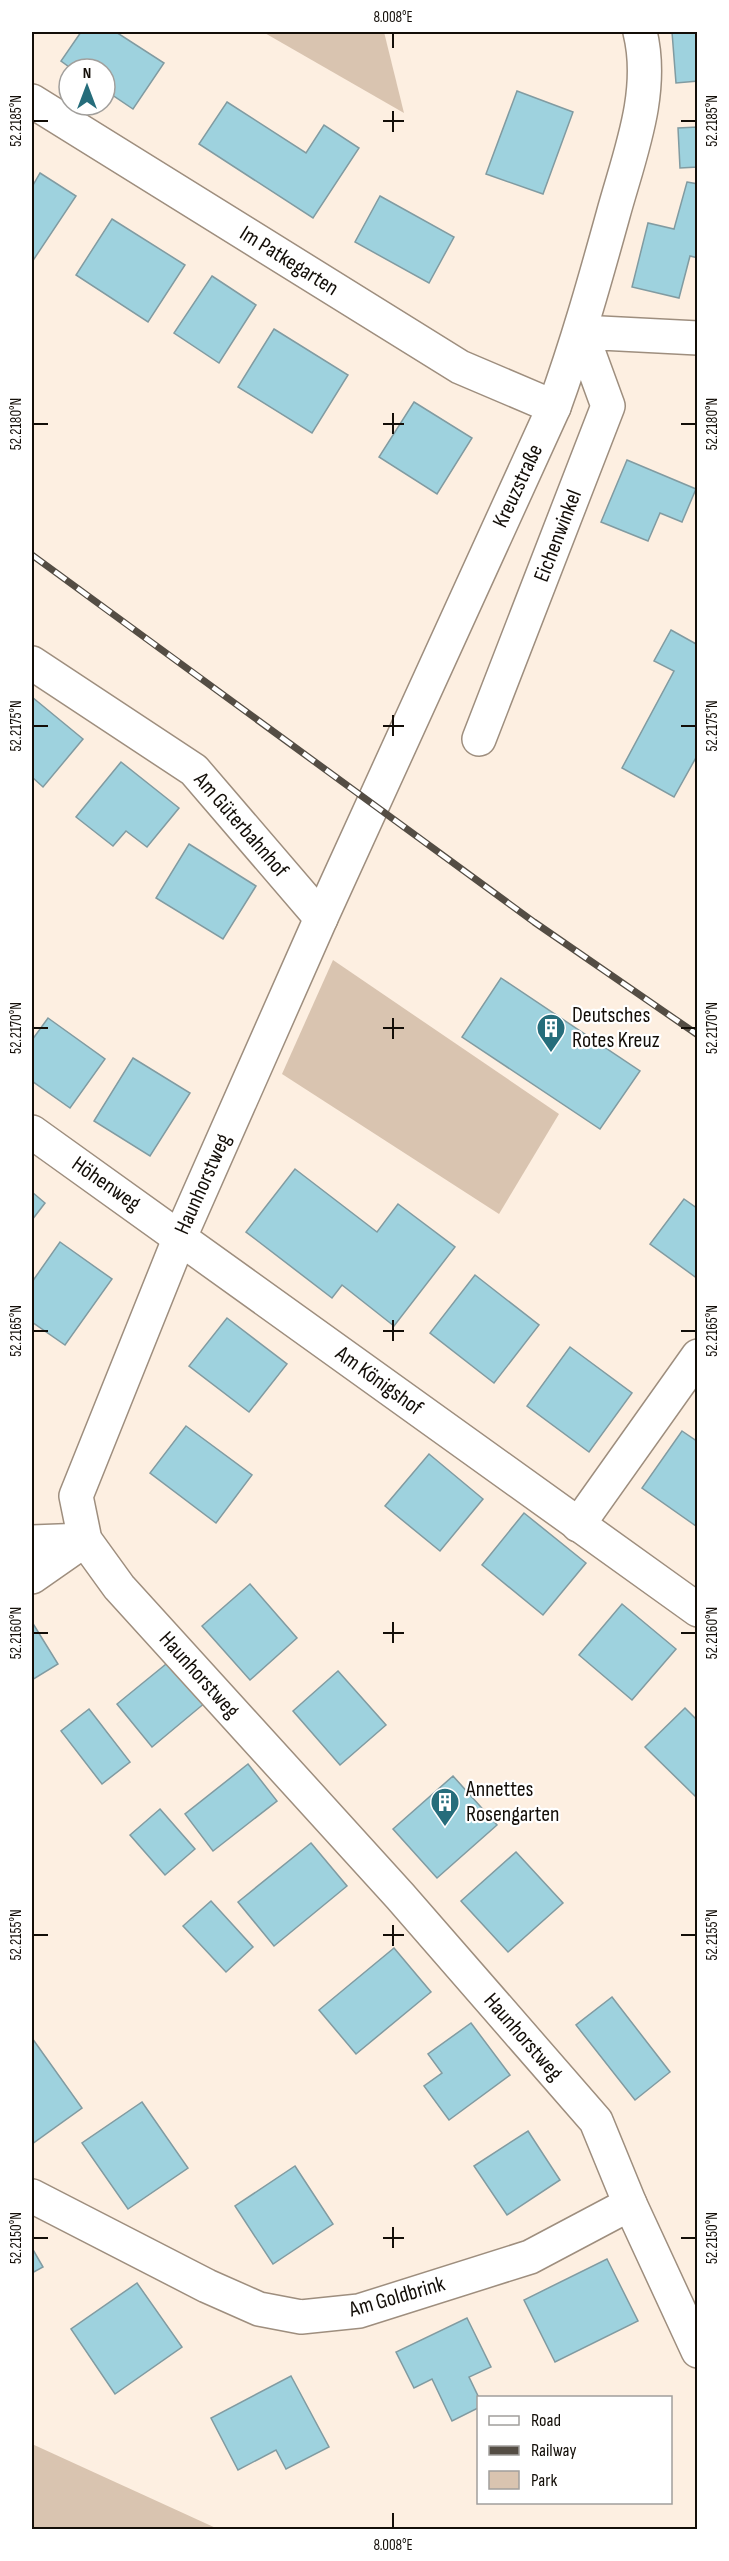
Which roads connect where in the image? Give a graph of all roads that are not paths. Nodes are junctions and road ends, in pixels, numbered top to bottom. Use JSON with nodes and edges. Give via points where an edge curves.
{"nodes":[{"id":1,"x":640,"y":32,"type":"edge"},
{"id":2,"x":32,"y":101,"type":"edge"},
{"id":3,"x":581,"y":332,"type":"junction"},
{"id":4,"x":698,"y":338,"type":"edge"},
{"id":5,"x":554,"y":407,"type":"junction"},
{"id":6,"x":32,"y":663,"type":"edge"},
{"id":7,"x":479,"y":739,"type":"dead end"},
{"id":8,"x":321,"y":918,"type":"junction"},
{"id":9,"x":32,"y":1132,"type":"edge"},
{"id":10,"x":180,"y":1237,"type":"junction"},
{"id":11,"x":698,"y":1356,"type":"edge"},
{"id":12,"x":578,"y":1525,"type":"junction"},
{"id":13,"x":85,"y":1540,"type":"junction"},
{"id":14,"x":32,"y":1542,"type":"edge"},
{"id":15,"x":32,"y":1577,"type":"edge"},
{"id":16,"x":698,"y":1610,"type":"edge"},
{"id":17,"x":32,"y":2196,"type":"edge"},
{"id":18,"x":630,"y":2204,"type":"junction"},
{"id":19,"x":698,"y":2351,"type":"edge"}],
"edges":[{"from":1,"to":3,"type":"street","name":"Kreuzstraße","via":[[644,47],[642,109]]},
{"from":2,"to":5,"type":"street","name":"Im Patkegarten","via":[[460,367]]},
{"from":3,"to":4,"type":"street"},
{"from":3,"to":5,"type":"street","name":"Kreuzstraße"},
{"from":3,"to":7,"type":"street","name":"Eichenwinkel","via":[[608,406]]},
{"from":5,"to":8,"type":"street","name":"Kreuzstraße"},
{"from":6,"to":8,"type":"street","name":"Am Güterbahnhof","via":[[194,770]]},
{"from":8,"to":10,"type":"street","name":"Haunhorstweg"},
{"from":9,"to":10,"type":"street","name":"Höhenweg"},
{"from":10,"to":12,"type":"street","name":"Am Königshof"},
{"from":10,"to":13,"type":"street","name":"Haunhorstweg","via":[[76,1496]]},
{"from":11,"to":12,"type":"street"},
{"from":12,"to":16,"type":"street","name":"Am Königshof"},
{"from":13,"to":14,"type":"street"},
{"from":13,"to":15,"type":"street"},
{"from":13,"to":18,"type":"street","name":"Haunhorstweg","via":[[119,1587],[400,1896],[596,2121]]},
{"from":17,"to":18,"type":"street","name":"Am Goldbrink","via":[[207,2286],[259,2309],[301,2317],[359,2311],[530,2257]]},
{"from":18,"to":19,"type":"street","name":"Haunhorstweg"}]}
